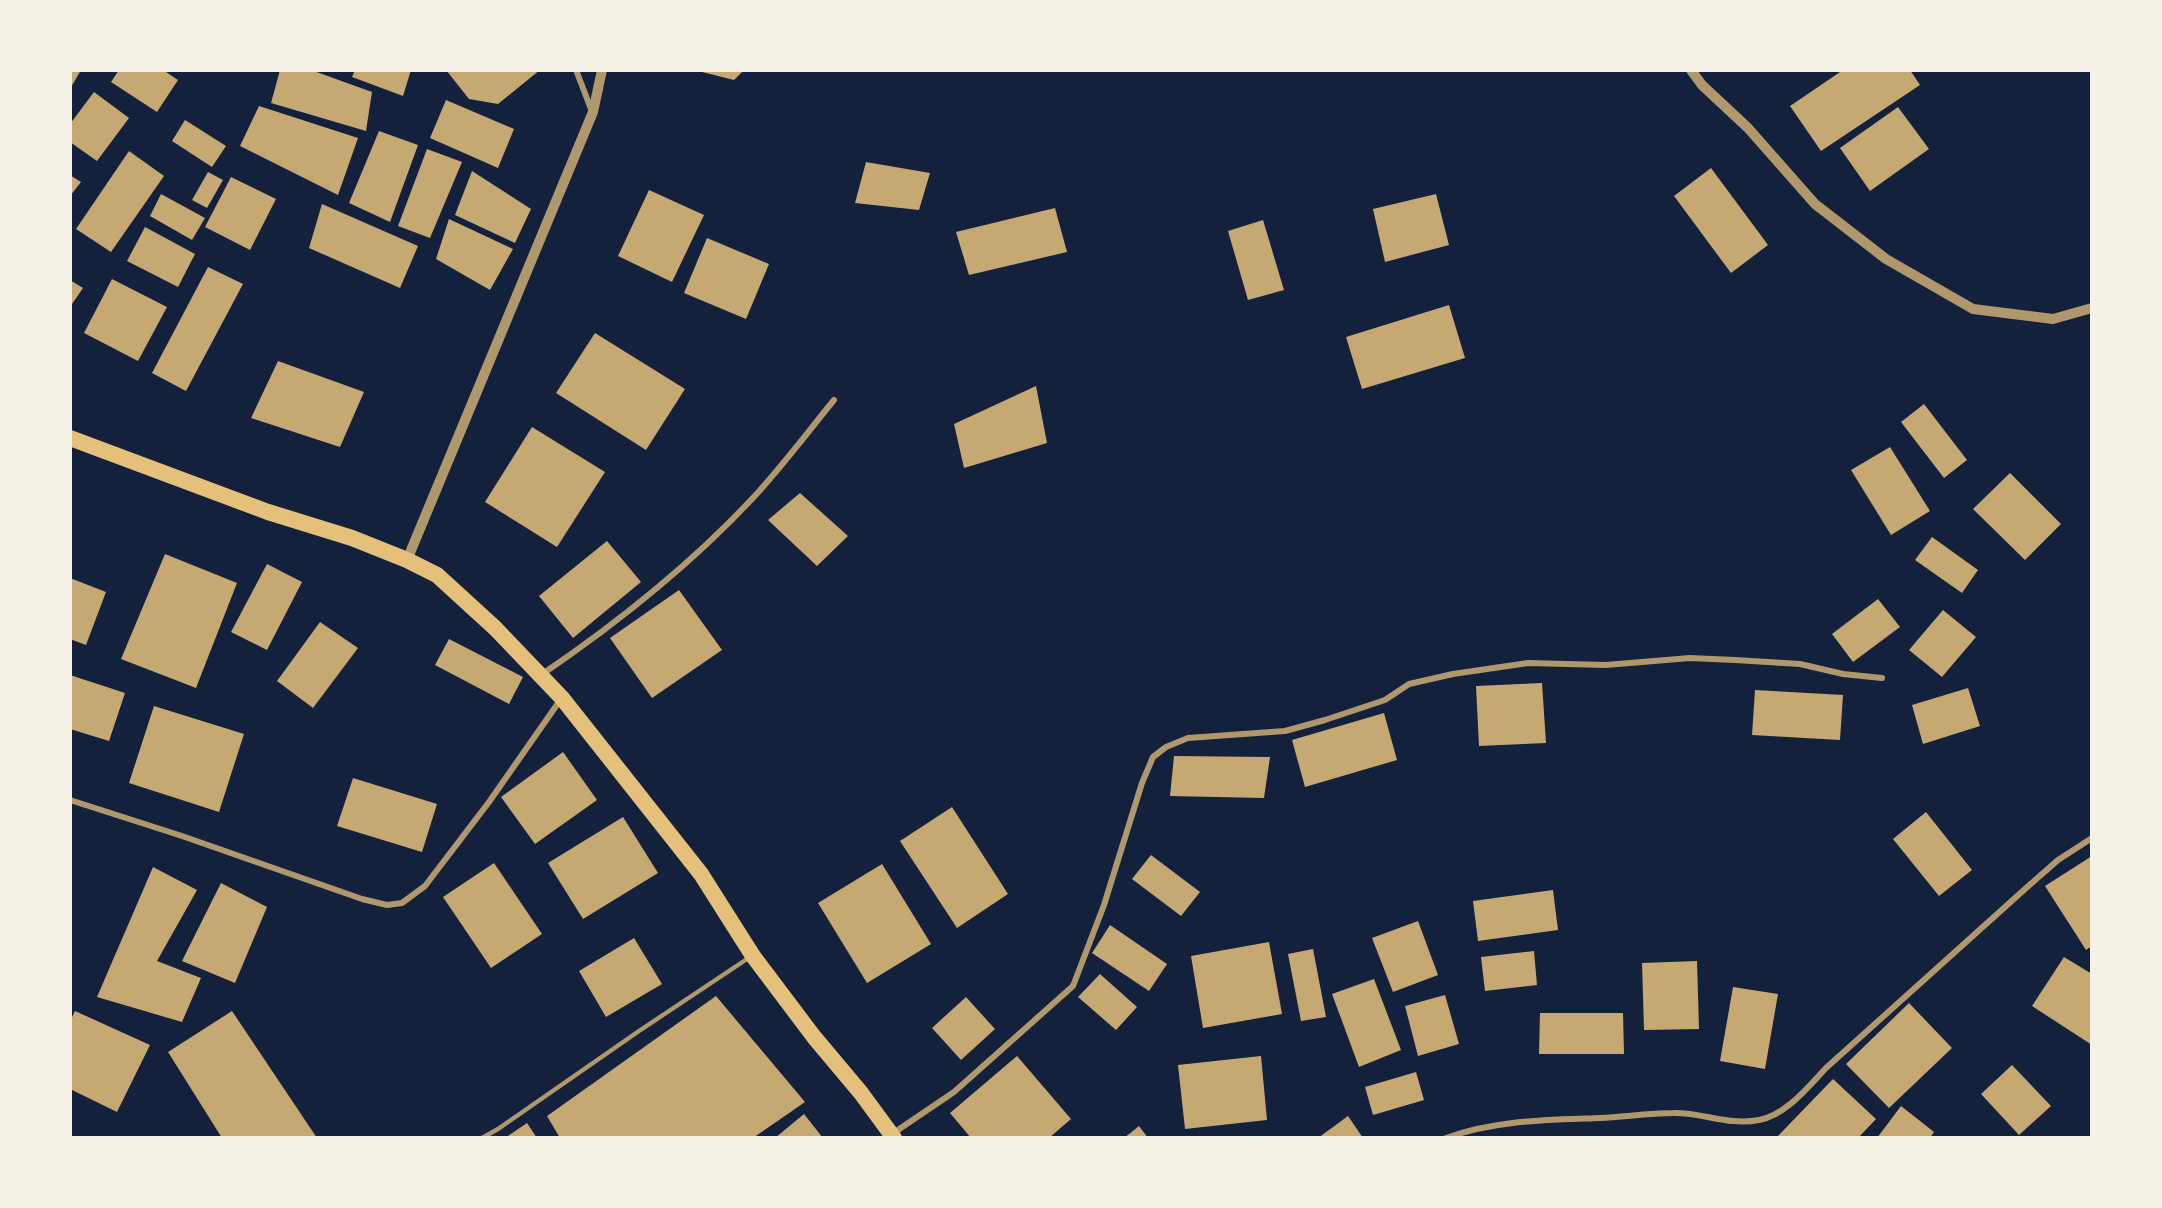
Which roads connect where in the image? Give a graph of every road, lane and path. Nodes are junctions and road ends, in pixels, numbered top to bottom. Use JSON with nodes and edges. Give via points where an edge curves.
{"nodes":[{"id":1,"x":576,"y":70,"type":"edge"},
{"id":2,"x":602,"y":70,"type":"edge"},
{"id":3,"x":1691,"y":70,"type":"edge"},
{"id":4,"x":593,"y":112,"type":"junction"},
{"id":5,"x":2091,"y":308,"type":"edge"},
{"id":6,"x":834,"y":400,"type":"dead end"},
{"id":7,"x":70,"y":438,"type":"edge"},
{"id":8,"x":70,"y":445,"type":"edge"},
{"id":9,"x":88,"y":445,"type":"junction"},
{"id":10,"x":407,"y":560,"type":"junction"},
{"id":11,"x":541,"y":675,"type":"junction"},
{"id":12,"x":1882,"y":678,"type":"dead end"},
{"id":13,"x":562,"y":698,"type":"junction"},
{"id":14,"x":70,"y":800,"type":"edge"},
{"id":15,"x":2091,"y":838,"type":"edge"},
{"id":16,"x":753,"y":956,"type":"junction"},
{"id":17,"x":892,"y":1136,"type":"edge"},
{"id":18,"x":482,"y":1137,"type":"edge"},
{"id":19,"x":1446,"y":1137,"type":"edge"}],
"edges":[{"from":1,"to":4,"type":"street"},
{"from":2,"to":4,"type":"street"},
{"from":3,"to":5,"type":"street","via":[[1815,204],[1886,259],[1973,309],[2053,319]]},
{"from":4,"to":10,"type":"street"},
{"from":6,"to":11,"type":"street","via":[[753,498],[701,550],[611,625]]},
{"from":7,"to":9,"type":"highway"},
{"from":8,"to":9,"type":"highway"},
{"from":9,"to":10,"type":"highway"},
{"from":10,"to":11,"type":"highway","via":[[437,575]]},
{"from":11,"to":13,"type":"highway"},
{"from":12,"to":17,"type":"street","via":[[1800,664],[1690,658],[1606,665],[1528,663],[1409,684],[1385,700],[1284,731],[1188,738],[1166,747],[1153,757],[1142,783],[1104,905],[1073,986],[954,1092]]},
{"from":13,"to":14,"type":"street","via":[[425,886],[402,903],[387,905],[362,899]]},
{"from":13,"to":16,"type":"highway","via":[[701,874]]},
{"from":15,"to":19,"type":"street","via":[[2033,882],[1799,1096],[1761,1120],[1733,1123],[1675,1112],[1528,1120]]},
{"from":16,"to":17,"type":"highway"},
{"from":16,"to":18,"type":"lane"}]}
